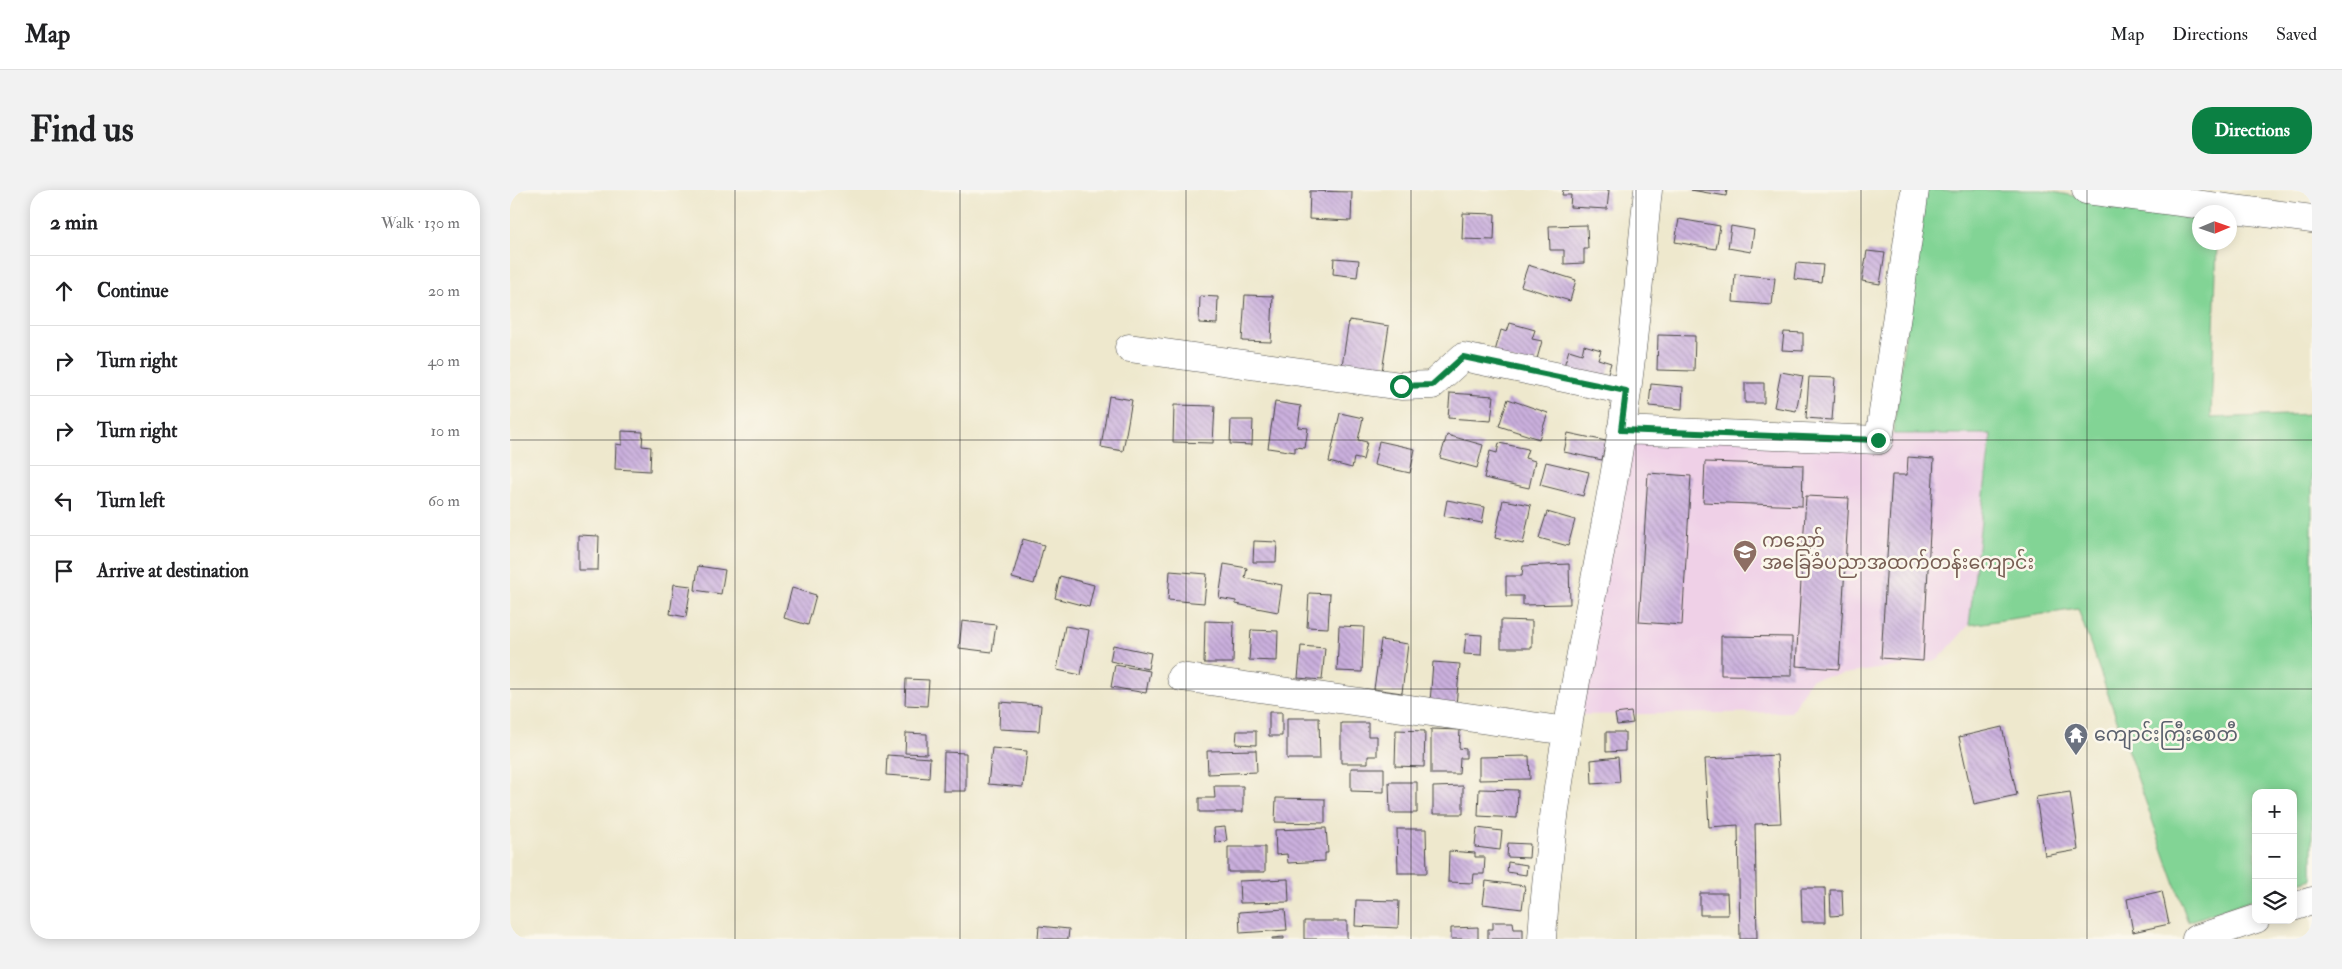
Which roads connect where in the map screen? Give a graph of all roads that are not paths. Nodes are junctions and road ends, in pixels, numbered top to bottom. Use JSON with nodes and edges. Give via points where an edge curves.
{"nodes":[{"id":1,"x":1648,"y":190,"type":"edge"},
{"id":2,"x":1915,"y":190,"type":"edge"},
{"id":3,"x":2086,"y":190,"type":"edge"},
{"id":4,"x":2312,"y":220,"type":"edge"},
{"id":5,"x":1129,"y":348,"type":"dead end"},
{"id":6,"x":1626,"y":391,"type":"junction"},
{"id":7,"x":1621,"y":430,"type":"junction"},
{"id":8,"x":1181,"y":677,"type":"dead end"},
{"id":9,"x":1567,"y":731,"type":"junction"},
{"id":10,"x":2312,"y":901,"type":"edge"},
{"id":11,"x":2297,"y":906,"type":"edge"},
{"id":12,"x":2252,"y":921,"type":"edge"},
{"id":13,"x":1542,"y":939,"type":"edge"},
{"id":14,"x":2196,"y":939,"type":"edge"}],
"edges":[{"from":1,"to":6,"type":"street"},
{"from":2,"to":7,"type":"street","via":[[1878,440]]},
{"from":3,"to":4,"type":"street"},
{"from":5,"to":6,"type":"street","via":[[1401,386],[1432,385],[1463,357]]},
{"from":6,"to":7,"type":"street"},
{"from":7,"to":9,"type":"street"},
{"from":8,"to":9,"type":"street"},
{"from":9,"to":13,"type":"street"},
{"from":10,"to":11,"type":"street"},
{"from":12,"to":14,"type":"street"}]}
